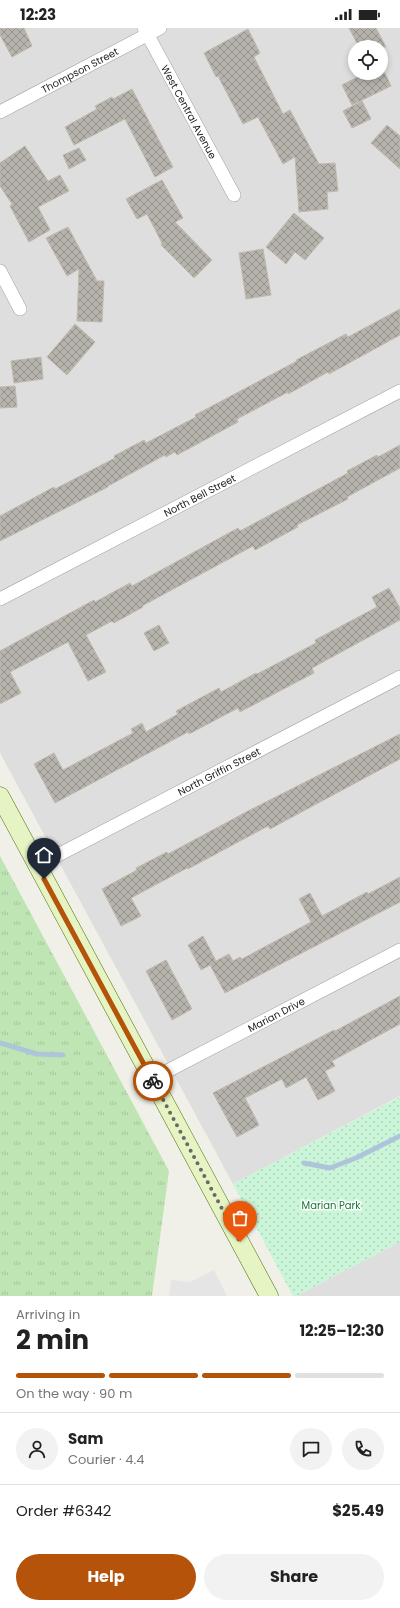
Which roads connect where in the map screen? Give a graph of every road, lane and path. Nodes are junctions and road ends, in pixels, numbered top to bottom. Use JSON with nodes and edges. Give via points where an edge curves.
{"nodes":[{"id":1,"x":160,"y":28,"type":"edge"},
{"id":2,"x":146,"y":31,"type":"edge"},
{"id":3,"x":0,"y":112,"type":"edge"},
{"id":4,"x":234,"y":194,"type":"dead end"},
{"id":5,"x":0,"y":271,"type":"edge"},
{"id":6,"x":20,"y":308,"type":"dead end"},
{"id":7,"x":400,"y":391,"type":"edge"},
{"id":8,"x":0,"y":599,"type":"edge"},
{"id":9,"x":400,"y":677,"type":"edge"},
{"id":10,"x":0,"y":796,"type":"edge"},
{"id":11,"x":37,"y":866,"type":"junction"},
{"id":12,"x":400,"y":950,"type":"edge"},
{"id":13,"x":152,"y":1079,"type":"junction"},
{"id":14,"x":269,"y":1296,"type":"edge"}],
"edges":[{"from":1,"to":2,"type":"street","name":"Thompson Street"},
{"from":2,"to":3,"type":"street","name":"Thompson Street"},
{"from":2,"to":4,"type":"street","name":"West Central Avenue"},
{"from":5,"to":6,"type":"street"},
{"from":7,"to":8,"type":"street","name":"North Bell Street"},
{"from":9,"to":11,"type":"street","name":"North Griffin Street"},
{"from":10,"to":11,"type":"street"},
{"from":11,"to":13,"type":"street"},
{"from":12,"to":13,"type":"street","name":"Marian Drive"},
{"from":13,"to":14,"type":"street"}]}
